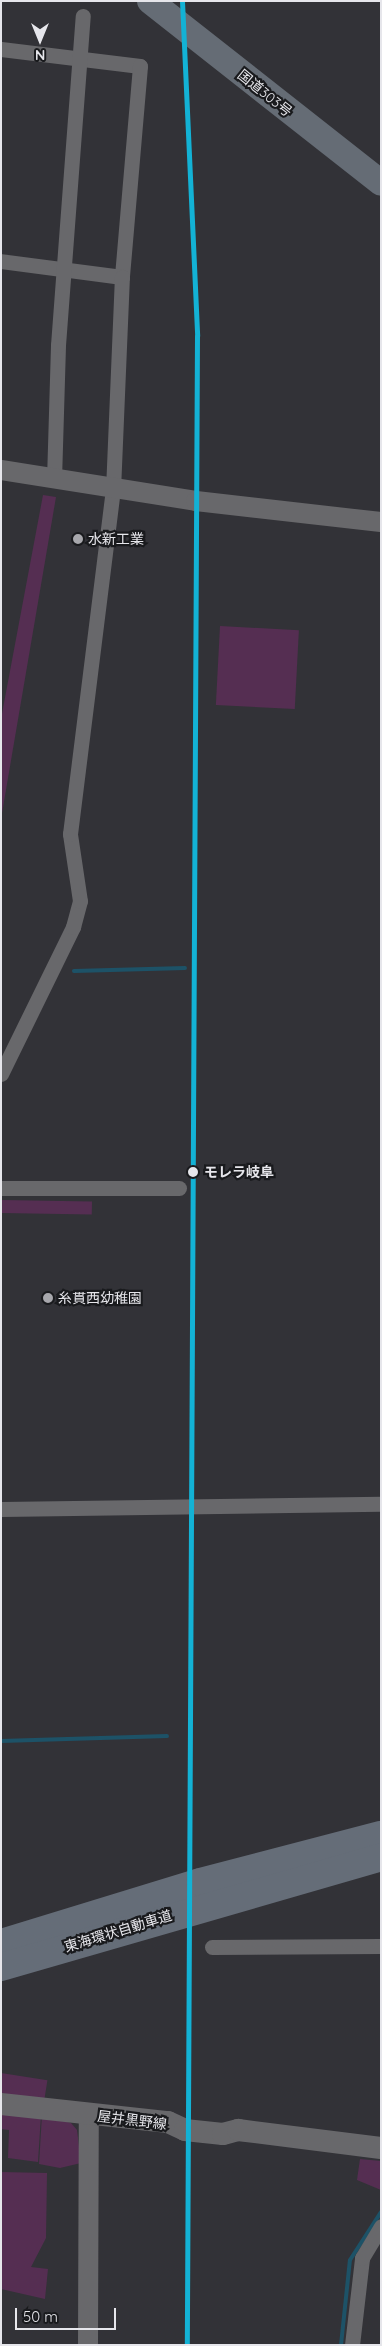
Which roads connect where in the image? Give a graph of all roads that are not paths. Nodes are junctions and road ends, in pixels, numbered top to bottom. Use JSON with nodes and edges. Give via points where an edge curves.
{"nodes":[{"id":1,"x":150,"y":1,"type":"edge"},
{"id":2,"x":83,"y":16,"type":"dead end"},
{"id":3,"x":1,"y":48,"type":"edge"},
{"id":4,"x":78,"y":58,"type":"junction"},
{"id":5,"x":381,"y":183,"type":"edge"},
{"id":6,"x":1,"y":262,"type":"edge"},
{"id":7,"x":65,"y":270,"type":"junction"},
{"id":8,"x":122,"y":277,"type":"junction"},
{"id":9,"x":1,"y":470,"type":"edge"},
{"id":10,"x":54,"y":480,"type":"junction"},
{"id":11,"x":113,"y":490,"type":"junction"},
{"id":12,"x":381,"y":522,"type":"edge"},
{"id":13,"x":1,"y":1074,"type":"edge"},
{"id":14,"x":1,"y":1188,"type":"edge"},
{"id":15,"x":179,"y":1188,"type":"dead end"},
{"id":16,"x":381,"y":1504,"type":"edge"},
{"id":17,"x":1,"y":1509,"type":"edge"},
{"id":18,"x":381,"y":1835,"type":"edge"},
{"id":19,"x":381,"y":1857,"type":"edge"},
{"id":20,"x":1,"y":1943,"type":"edge"},
{"id":21,"x":381,"y":1946,"type":"edge"},
{"id":22,"x":212,"y":1947,"type":"dead end"},
{"id":23,"x":1,"y":1967,"type":"edge"},
{"id":24,"x":1,"y":2104,"type":"edge"},
{"id":25,"x":89,"y":2115,"type":"junction"},
{"id":26,"x":381,"y":2148,"type":"edge"},
{"id":27,"x":381,"y":2226,"type":"edge"},
{"id":28,"x":88,"y":2345,"type":"edge"},
{"id":29,"x":352,"y":2345,"type":"edge"}],
"edges":[{"from":1,"to":5,"type":"highway","name":"国道303号"},
{"from":2,"to":4,"type":"street"},
{"from":3,"to":4,"type":"street"},
{"from":4,"to":7,"type":"street"},
{"from":4,"to":8,"type":"street","via":[[140,66]]},
{"from":6,"to":7,"type":"street"},
{"from":7,"to":8,"type":"street"},
{"from":7,"to":10,"type":"street"},
{"from":8,"to":11,"type":"street"},
{"from":9,"to":10,"type":"street"},
{"from":10,"to":11,"type":"street"},
{"from":11,"to":12,"type":"street"},
{"from":11,"to":13,"type":"street","via":[[70,834],[80,901],[73,927]]},
{"from":14,"to":15,"type":"street"},
{"from":16,"to":17,"type":"street"},
{"from":18,"to":20,"type":"highway","name":"東海環状自動車道","via":[[200,1882]]},
{"from":19,"to":23,"type":"highway","name":"東海環状自動車道"},
{"from":21,"to":22,"type":"street"},
{"from":24,"to":25,"type":"main road","name":"屋井黒野線"},
{"from":25,"to":26,"type":"main road","name":"屋井黒野線","via":[[168,2122],[185,2130],[222,2134],[238,2130]]},
{"from":25,"to":28,"type":"street"},
{"from":27,"to":29,"type":"street","via":[[359,2272]]}]}
